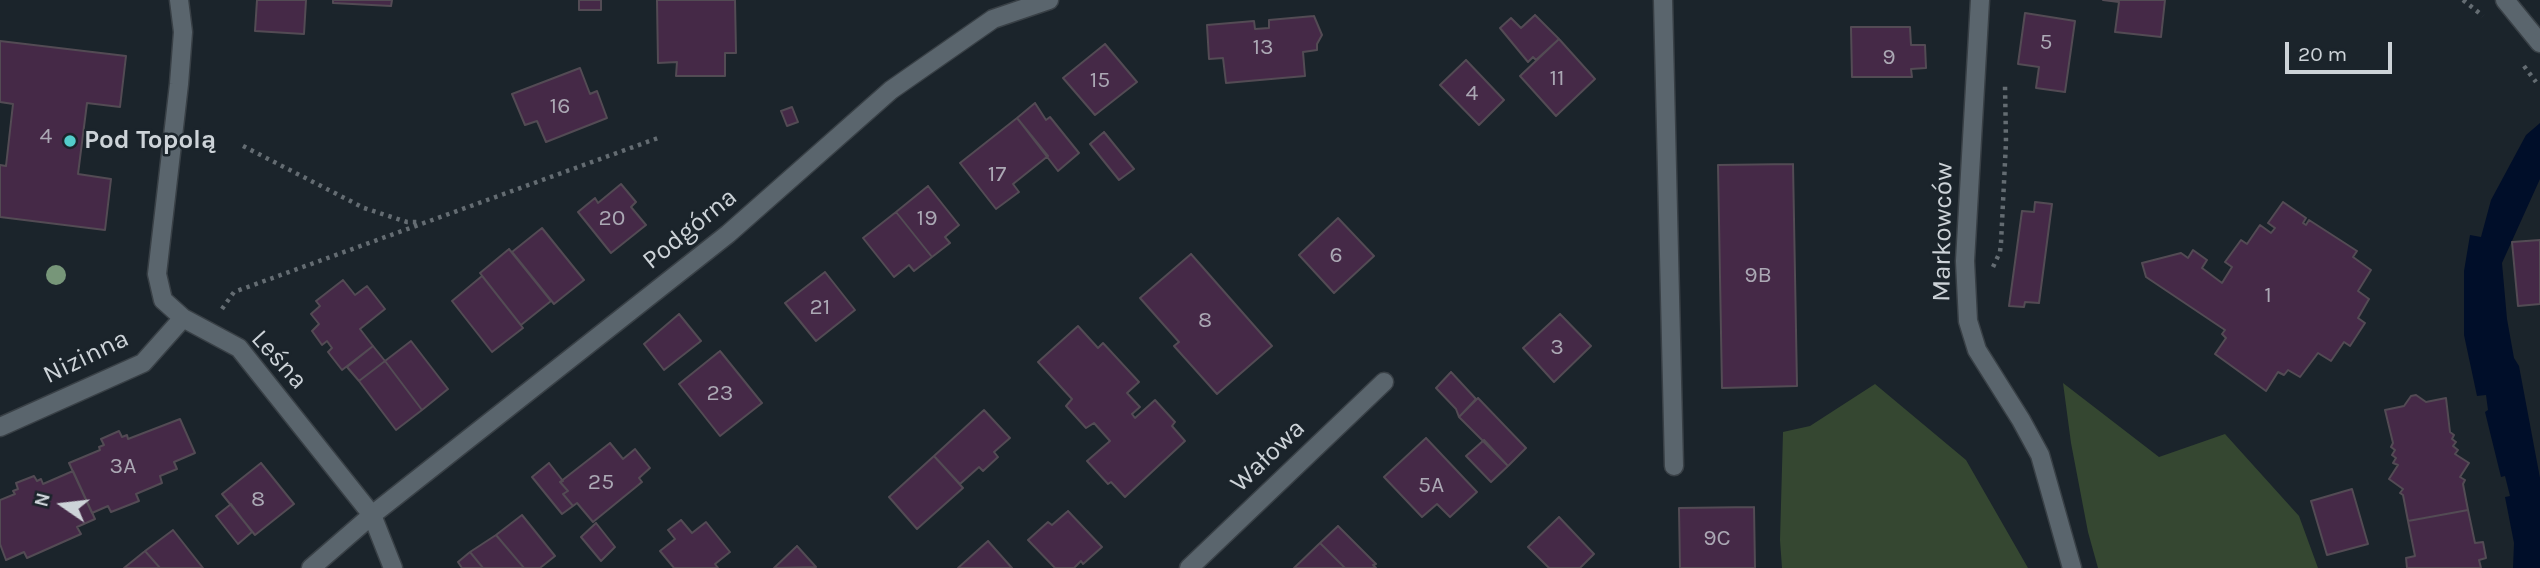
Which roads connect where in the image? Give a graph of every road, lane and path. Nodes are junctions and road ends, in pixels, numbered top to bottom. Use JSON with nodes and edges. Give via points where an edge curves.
{"nodes":[{"id":1,"x":179,"y":0,"type":"edge"},
{"id":2,"x":1049,"y":0,"type":"edge"},
{"id":3,"x":1663,"y":0,"type":"edge"},
{"id":4,"x":1980,"y":0,"type":"edge"},
{"id":5,"x":2505,"y":0,"type":"edge"},
{"id":6,"x":2540,"y":43,"type":"edge"},
{"id":7,"x":658,"y":138,"type":"dead end"},
{"id":8,"x":2006,"y":142,"type":"dead end"},
{"id":9,"x":243,"y":146,"type":"dead end"},
{"id":10,"x":426,"y":222,"type":"junction"},
{"id":11,"x":2001,"y":243,"type":"dead end"},
{"id":12,"x":183,"y":318,"type":"junction"},
{"id":13,"x":207,"y":331,"type":"junction"},
{"id":14,"x":1384,"y":382,"type":"dead end"},
{"id":15,"x":0,"y":427,"type":"edge"},
{"id":16,"x":1674,"y":466,"type":"dead end"},
{"id":17,"x":373,"y":515,"type":"junction"},
{"id":18,"x":311,"y":568,"type":"edge"},
{"id":19,"x":393,"y":568,"type":"edge"},
{"id":20,"x":1189,"y":568,"type":"edge"},
{"id":21,"x":2072,"y":568,"type":"edge"}],
"edges":[{"from":1,"to":12,"type":"street","name":"Leśna","via":[[183,32],[179,84],[157,274],[163,300]]},
{"from":2,"to":17,"type":"street","name":"Podgórna","via":[[993,19],[891,90],[728,234]]},
{"from":3,"to":16,"type":"street"},
{"from":4,"to":21,"type":"street","name":"Markowców","via":[[1965,261],[1968,321],[1977,350],[2040,455]]},
{"from":5,"to":6,"type":"street"},
{"from":7,"to":10,"type":"path"},
{"from":8,"to":11,"type":"path"},
{"from":9,"to":10,"type":"path","via":[[364,208],[407,222]]},
{"from":10,"to":13,"type":"path","via":[[234,292]]},
{"from":12,"to":13,"type":"street","name":"Leśna"},
{"from":12,"to":15,"type":"street","name":"Nizinna","via":[[143,363]]},
{"from":13,"to":17,"type":"street","name":"Leśna","via":[[239,348]]},
{"from":14,"to":20,"type":"street","name":"Wałowa"},
{"from":17,"to":18,"type":"street"},
{"from":17,"to":19,"type":"street","name":"Leśna"}]}
